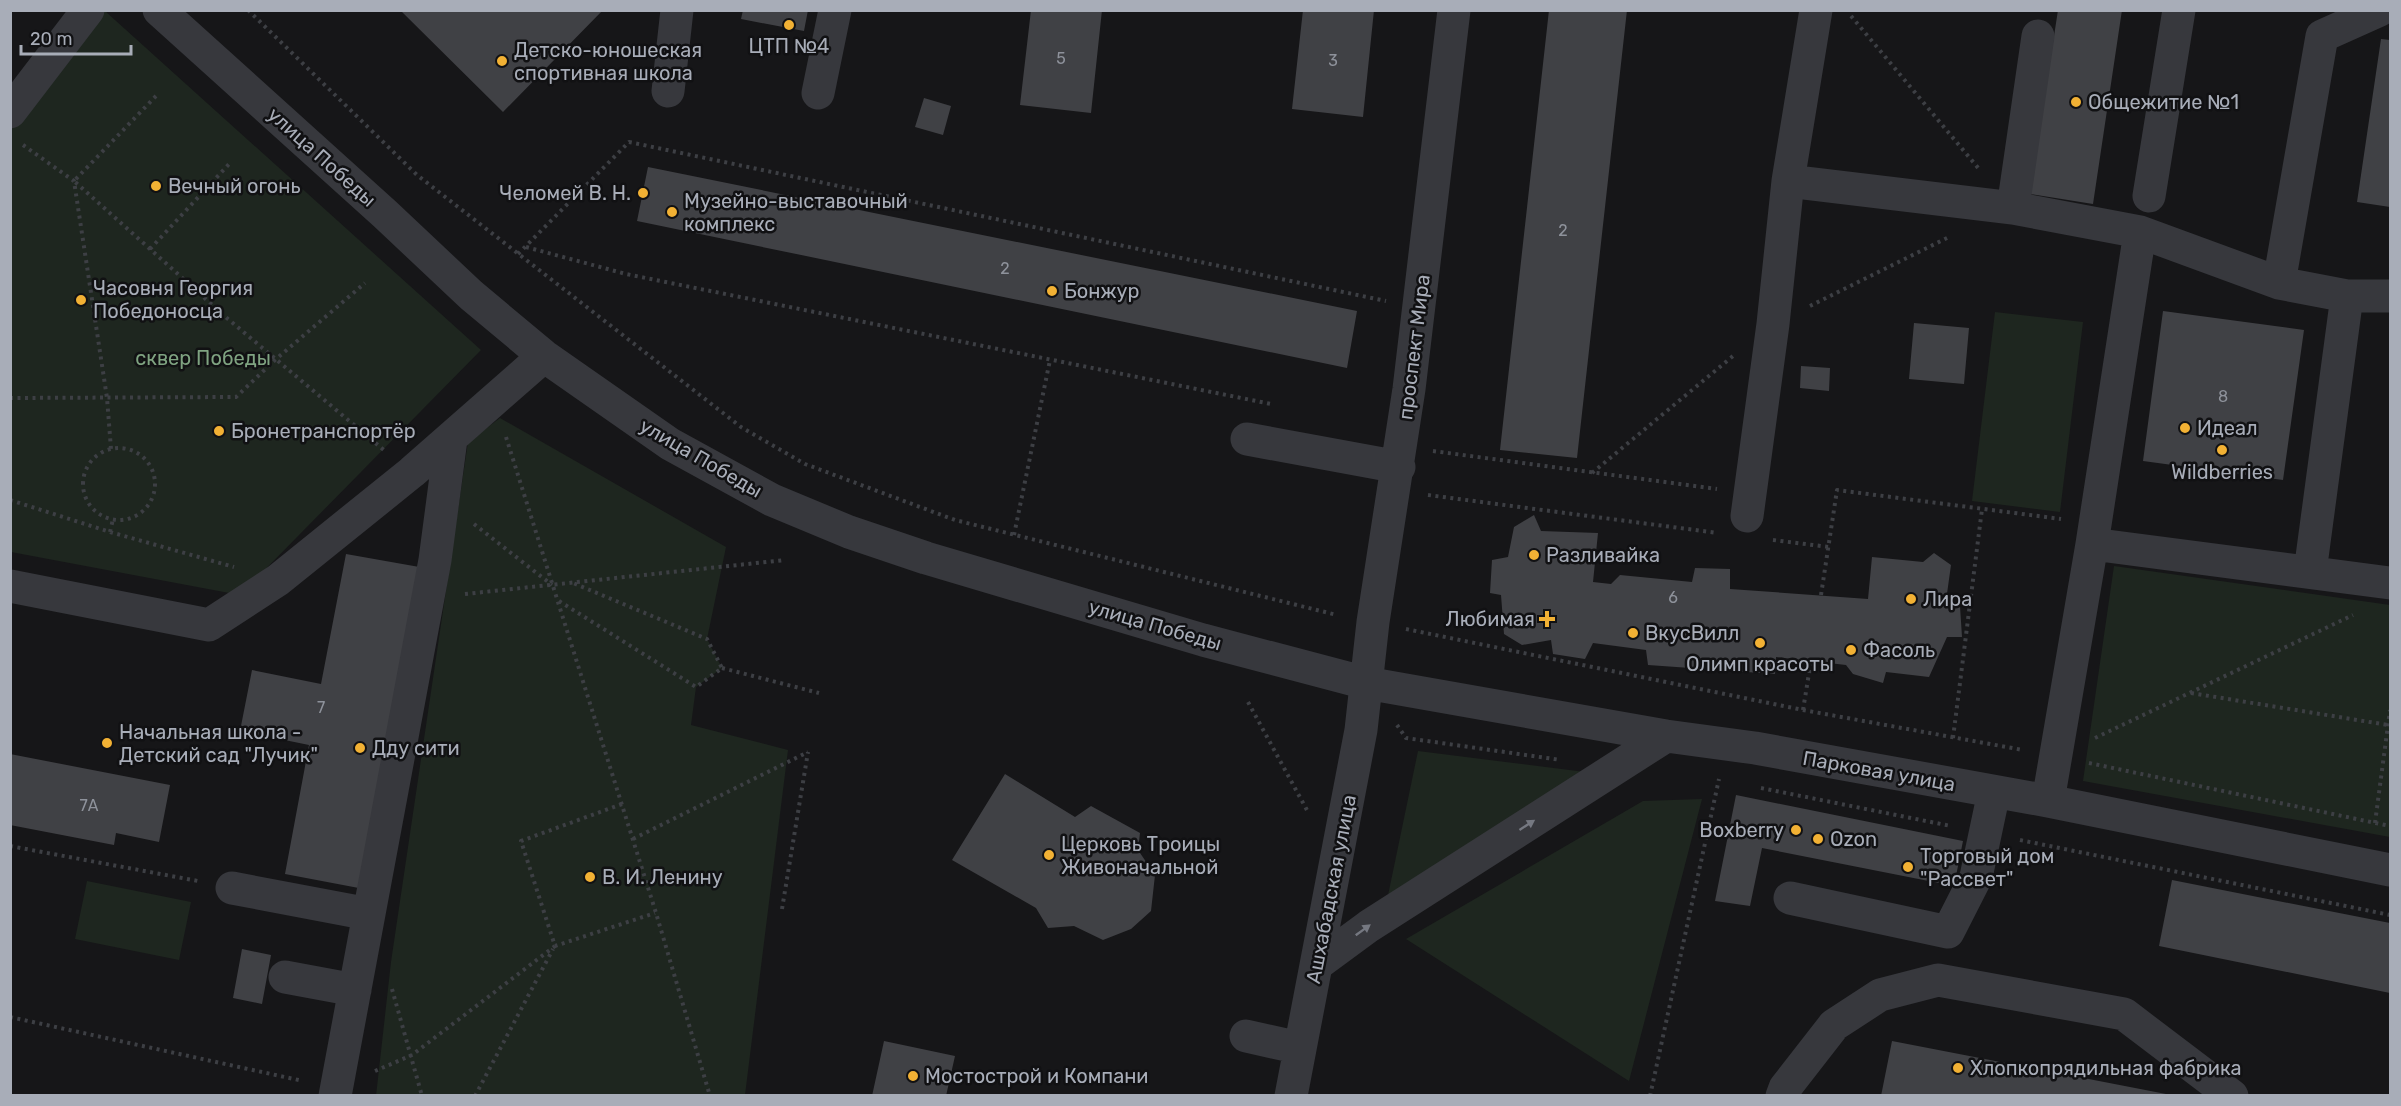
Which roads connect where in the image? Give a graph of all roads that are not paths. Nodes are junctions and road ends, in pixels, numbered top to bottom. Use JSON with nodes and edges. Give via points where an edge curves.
{"nodes":[{"id":1,"x":88,"y":10,"type":"edge"},
{"id":2,"x":159,"y":10,"type":"edge"},
{"id":3,"x":676,"y":10,"type":"edge"},
{"id":4,"x":835,"y":10,"type":"edge"},
{"id":5,"x":1454,"y":10,"type":"edge"},
{"id":6,"x":1815,"y":10,"type":"edge"},
{"id":7,"x":2179,"y":10,"type":"edge"},
{"id":8,"x":2380,"y":10,"type":"edge"},
{"id":9,"x":2037,"y":36,"type":"dead end"},
{"id":10,"x":668,"y":92,"type":"dead end"},
{"id":11,"x":818,"y":93,"type":"dead end"},
{"id":12,"x":15,"y":127,"type":"edge"},
{"id":13,"x":1788,"y":181,"type":"junction"},
{"id":14,"x":2149,"y":196,"type":"dead end"},
{"id":15,"x":2013,"y":208,"type":"junction"},
{"id":16,"x":2140,"y":232,"type":"junction"},
{"id":17,"x":2279,"y":283,"type":"junction"},
{"id":18,"x":2347,"y":296,"type":"junction"},
{"id":19,"x":2391,"y":296,"type":"edge"},
{"id":20,"x":544,"y":356,"type":"junction"},
{"id":21,"x":450,"y":439,"type":"junction"},
{"id":22,"x":1247,"y":439,"type":"dead end"},
{"id":23,"x":1399,"y":467,"type":"junction"},
{"id":24,"x":1735,"y":525,"type":"road end"},
{"id":25,"x":2093,"y":534,"type":"junction"},
{"id":26,"x":2310,"y":572,"type":"junction"},
{"id":27,"x":2391,"y":583,"type":"edge"},
{"id":28,"x":10,"y":586,"type":"edge"},
{"id":29,"x":1366,"y":683,"type":"junction"},
{"id":30,"x":1666,"y":736,"type":"junction"},
{"id":31,"x":1994,"y":792,"type":"junction"},
{"id":32,"x":2048,"y":801,"type":"junction"},
{"id":33,"x":2391,"y":870,"type":"edge"},
{"id":34,"x":232,"y":888,"type":"road end"},
{"id":35,"x":1790,"y":898,"type":"dead end"},
{"id":36,"x":369,"y":914,"type":"junction"},
{"id":37,"x":1316,"y":965,"type":"junction"},
{"id":38,"x":285,"y":977,"type":"dead end"},
{"id":39,"x":355,"y":990,"type":"junction"},
{"id":40,"x":1246,"y":1036,"type":"dead end"},
{"id":41,"x":1300,"y":1048,"type":"junction"},
{"id":42,"x":335,"y":1092,"type":"edge"},
{"id":43,"x":1291,"y":1095,"type":"edge"},
{"id":44,"x":1782,"y":1095,"type":"edge"},
{"id":45,"x":2232,"y":1095,"type":"edge"}],
"edges":[{"from":1,"to":12,"type":"street"},
{"from":2,"to":20,"type":"street","name":"улица Победы","via":[[385,213],[471,296]]},
{"from":3,"to":10,"type":"street"},
{"from":4,"to":11,"type":"street"},
{"from":5,"to":23,"type":"street","name":"проспект Мира"},
{"from":6,"to":13,"type":"street"},
{"from":7,"to":14,"type":"street"},
{"from":8,"to":17,"type":"street","via":[[2322,36]]},
{"from":9,"to":15,"type":"street"},
{"from":13,"to":15,"type":"street"},
{"from":13,"to":24,"type":"street","via":[[1773,324]]},
{"from":15,"to":16,"type":"street"},
{"from":16,"to":17,"type":"street"},
{"from":16,"to":25,"type":"street"},
{"from":17,"to":18,"type":"street"},
{"from":18,"to":19,"type":"street"},
{"from":18,"to":26,"type":"street"},
{"from":20,"to":21,"type":"street"},
{"from":20,"to":29,"type":"street","name":"улица Победы","via":[[670,444],[772,500],[849,532],[1181,633]]},
{"from":21,"to":28,"type":"street","via":[[278,580],[209,625]]},
{"from":21,"to":36,"type":"street","via":[[428,597]]},
{"from":22,"to":23,"type":"street"},
{"from":23,"to":29,"type":"street","name":"проспект Мира"},
{"from":25,"to":26,"type":"street"},
{"from":25,"to":32,"type":"street"},
{"from":26,"to":27,"type":"street"},
{"from":29,"to":30,"type":"street","name":"Парковая улица"},
{"from":29,"to":37,"type":"street","name":"Ашхабадская улица","via":[[1361,730]]},
{"from":30,"to":31,"type":"street","name":"Парковая улица","via":[[1755,748]]},
{"from":37,"to":30,"type":"street","one_way":true,"via":[[1370,926]]},
{"from":31,"to":32,"type":"street","name":"Парковая улица"},
{"from":31,"to":35,"type":"street","via":[[1976,877],[1948,932]]},
{"from":32,"to":33,"type":"street","name":"Парковая улица"},
{"from":34,"to":36,"type":"street"},
{"from":36,"to":39,"type":"street"},
{"from":37,"to":41,"type":"street","name":"Ашхабадская улица"},
{"from":38,"to":39,"type":"street"},
{"from":39,"to":42,"type":"street"},
{"from":40,"to":41,"type":"street"},
{"from":41,"to":43,"type":"street","name":"Ашхабадская улица"},
{"from":44,"to":45,"type":"street","via":[[1834,1025],[1880,995],[1938,980],[2124,1014]]}]}
